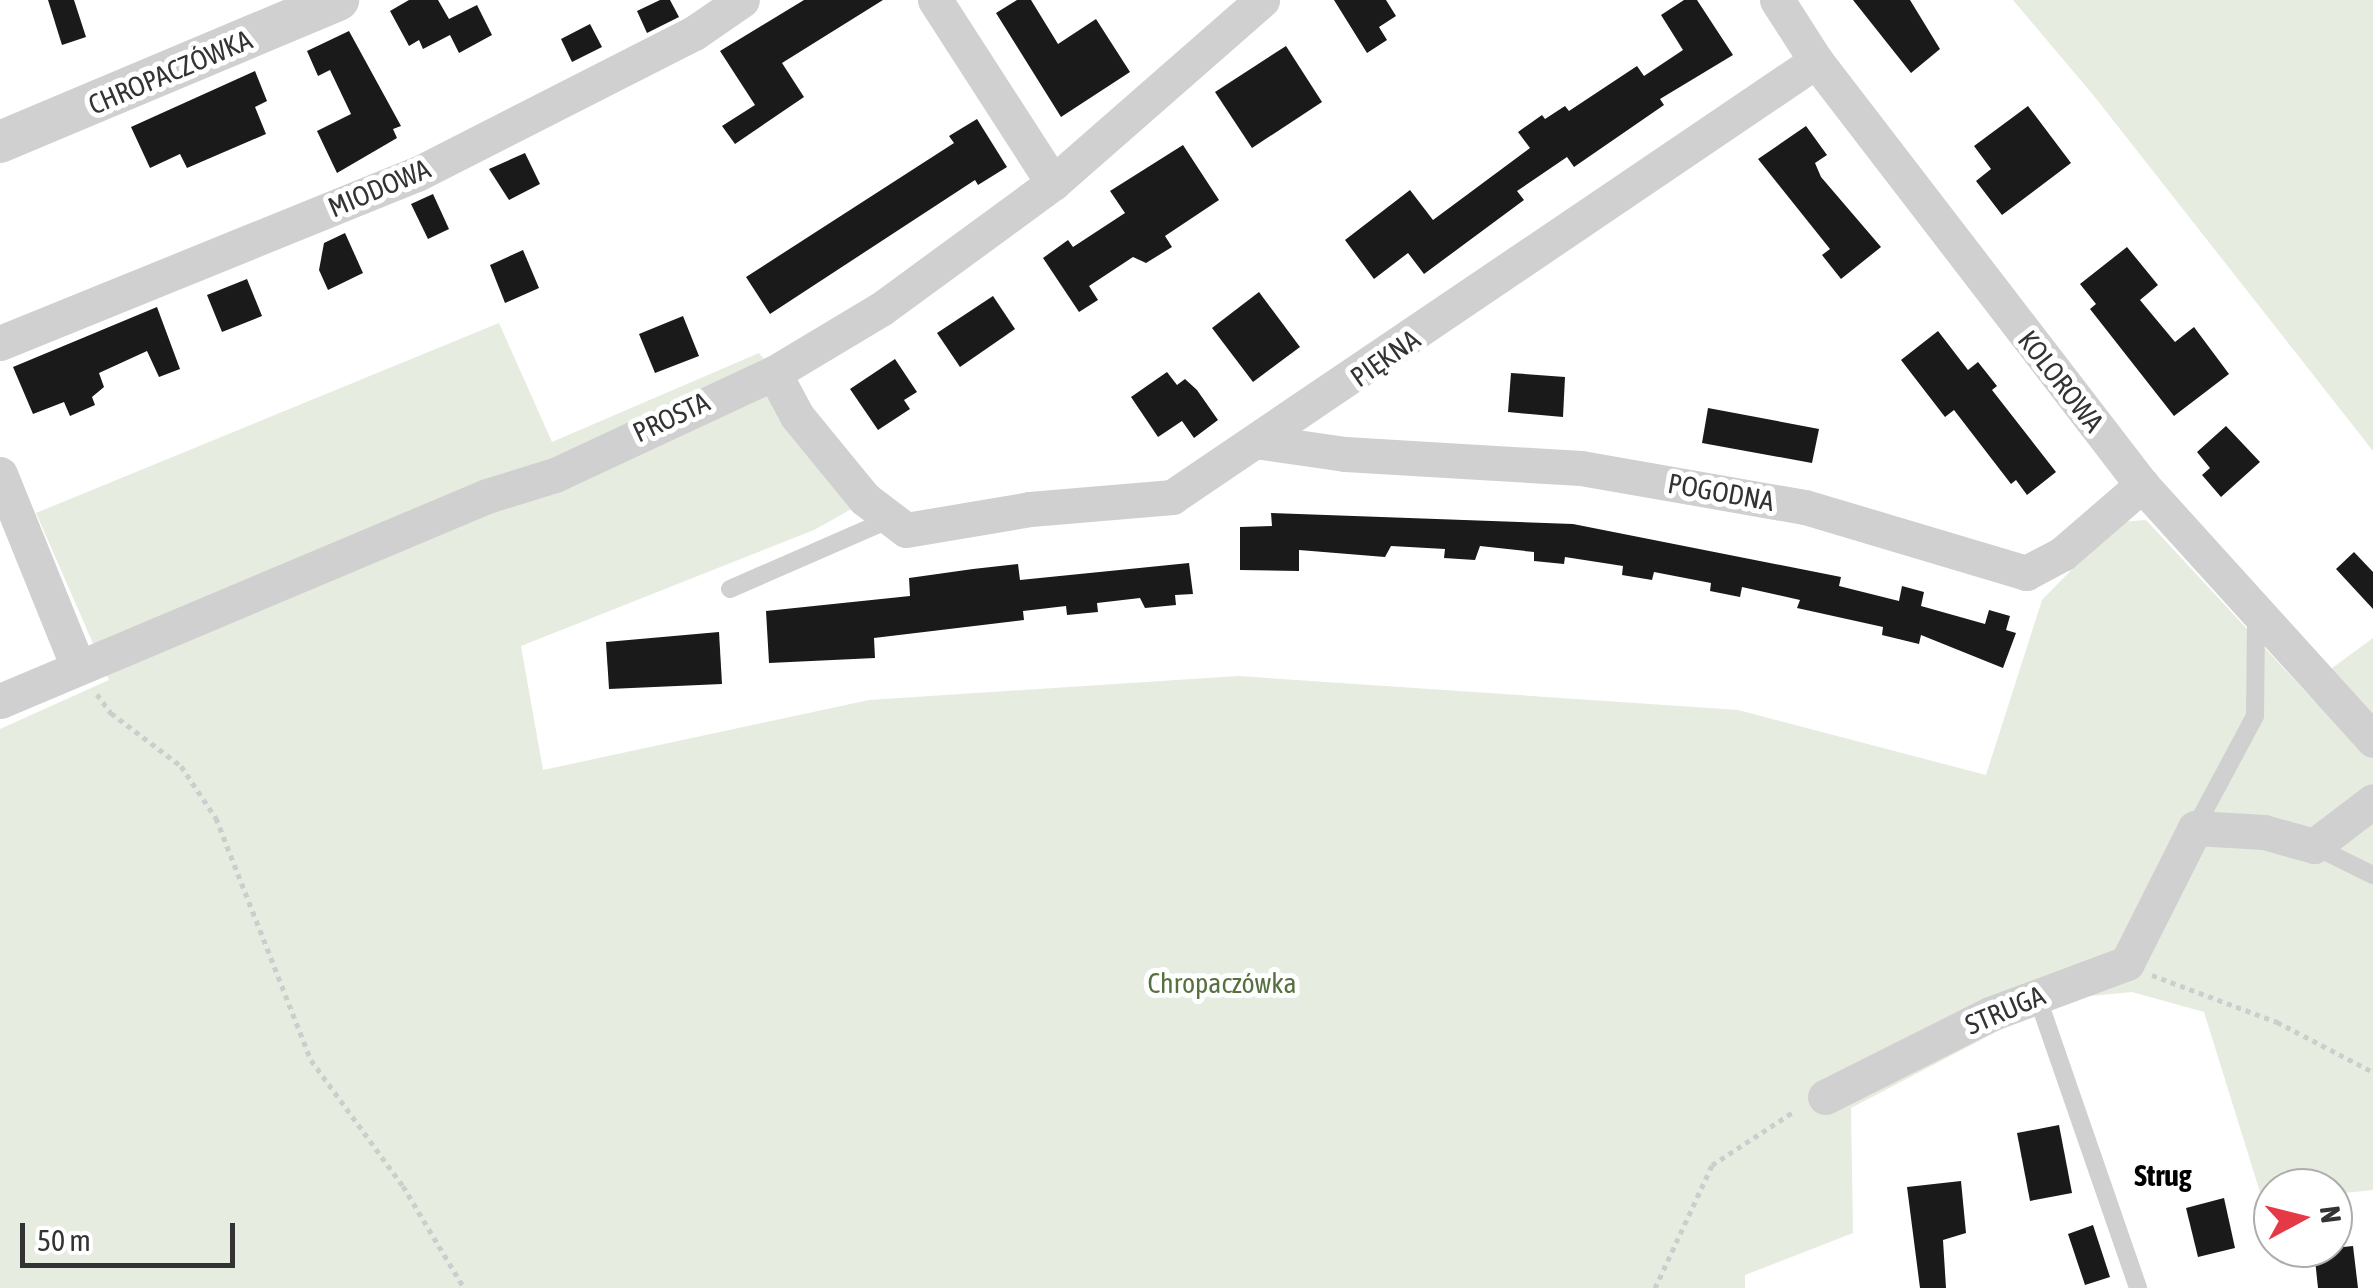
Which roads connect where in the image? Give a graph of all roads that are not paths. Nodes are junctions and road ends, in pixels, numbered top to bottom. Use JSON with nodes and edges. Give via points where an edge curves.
{"nodes":[{"id":1,"x":338,"y":0,"type":"edge"},
{"id":2,"x":742,"y":0,"type":"edge"},
{"id":3,"x":935,"y":0,"type":"edge"},
{"id":4,"x":1262,"y":0,"type":"edge"},
{"id":5,"x":1777,"y":0,"type":"edge"},
{"id":6,"x":1816,"y":62,"type":"junction"},
{"id":7,"x":0,"y":142,"type":"edge"},
{"id":8,"x":1053,"y":183,"type":"junction"},
{"id":9,"x":0,"y":343,"type":"edge"},
{"id":10,"x":774,"y":373,"type":"junction"},
{"id":11,"x":1262,"y":442,"type":"junction"},
{"id":12,"x":0,"y":474,"type":"edge"},
{"id":13,"x":2142,"y":485,"type":"junction"},
{"id":14,"x":898,"y":524,"type":"junction"},
{"id":15,"x":730,"y":589,"type":"dead end"},
{"id":16,"x":2255,"y":615,"type":"junction"},
{"id":17,"x":78,"y":667,"type":"junction"},
{"id":18,"x":0,"y":701,"type":"edge"},
{"id":19,"x":2373,"y":740,"type":"edge"},
{"id":20,"x":2373,"y":801,"type":"edge"},
{"id":21,"x":2195,"y":828,"type":"junction"},
{"id":22,"x":2314,"y":846,"type":"junction"},
{"id":23,"x":2373,"y":875,"type":"edge"},
{"id":24,"x":2038,"y":996,"type":"junction"},
{"id":25,"x":1825,"y":1097,"type":"road end"},
{"id":26,"x":2138,"y":1288,"type":"edge"}],
"edges":[{"from":1,"to":7,"type":"street","name":"CHROPACZÓWKA"},
{"from":2,"to":9,"type":"street","name":"MIODOWA","via":[[694,33],[417,174]]},
{"from":3,"to":8,"type":"street"},
{"from":4,"to":8,"type":"street","name":"PROSTA"},
{"from":5,"to":6,"type":"street","name":"KOLOROWA"},
{"from":6,"to":11,"type":"street","name":"PIĘKNA"},
{"from":6,"to":13,"type":"street","name":"KOLOROWA"},
{"from":8,"to":10,"type":"street","name":"PROSTA","via":[[881,309]]},
{"from":10,"to":14,"type":"street","via":[[797,416],[866,499]]},
{"from":10,"to":17,"type":"street","name":"PROSTA","via":[[555,475],[487,496]]},
{"from":11,"to":13,"type":"street","name":"POGODNA","via":[[1346,454],[1581,468],[1805,507],[2026,573],[2062,554]]},
{"from":11,"to":14,"type":"street","name":"PIĘKNA","via":[[1172,497]]},
{"from":12,"to":17,"type":"street"},
{"from":13,"to":16,"type":"street","name":"KOLOROWA"},
{"from":14,"to":15,"type":"lane"},
{"from":16,"to":19,"type":"street","name":"KOLOROWA"},
{"from":16,"to":21,"type":"lane","via":[[2255,716]]},
{"from":17,"to":18,"type":"street","name":"PROSTA"},
{"from":20,"to":22,"type":"street"},
{"from":21,"to":22,"type":"street","via":[[2264,832]]},
{"from":21,"to":24,"type":"street","name":"STRUGA","via":[[2127,963]]},
{"from":22,"to":23,"type":"lane"},
{"from":24,"to":25,"type":"street","name":"STRUGA"},
{"from":24,"to":26,"type":"lane"}]}
